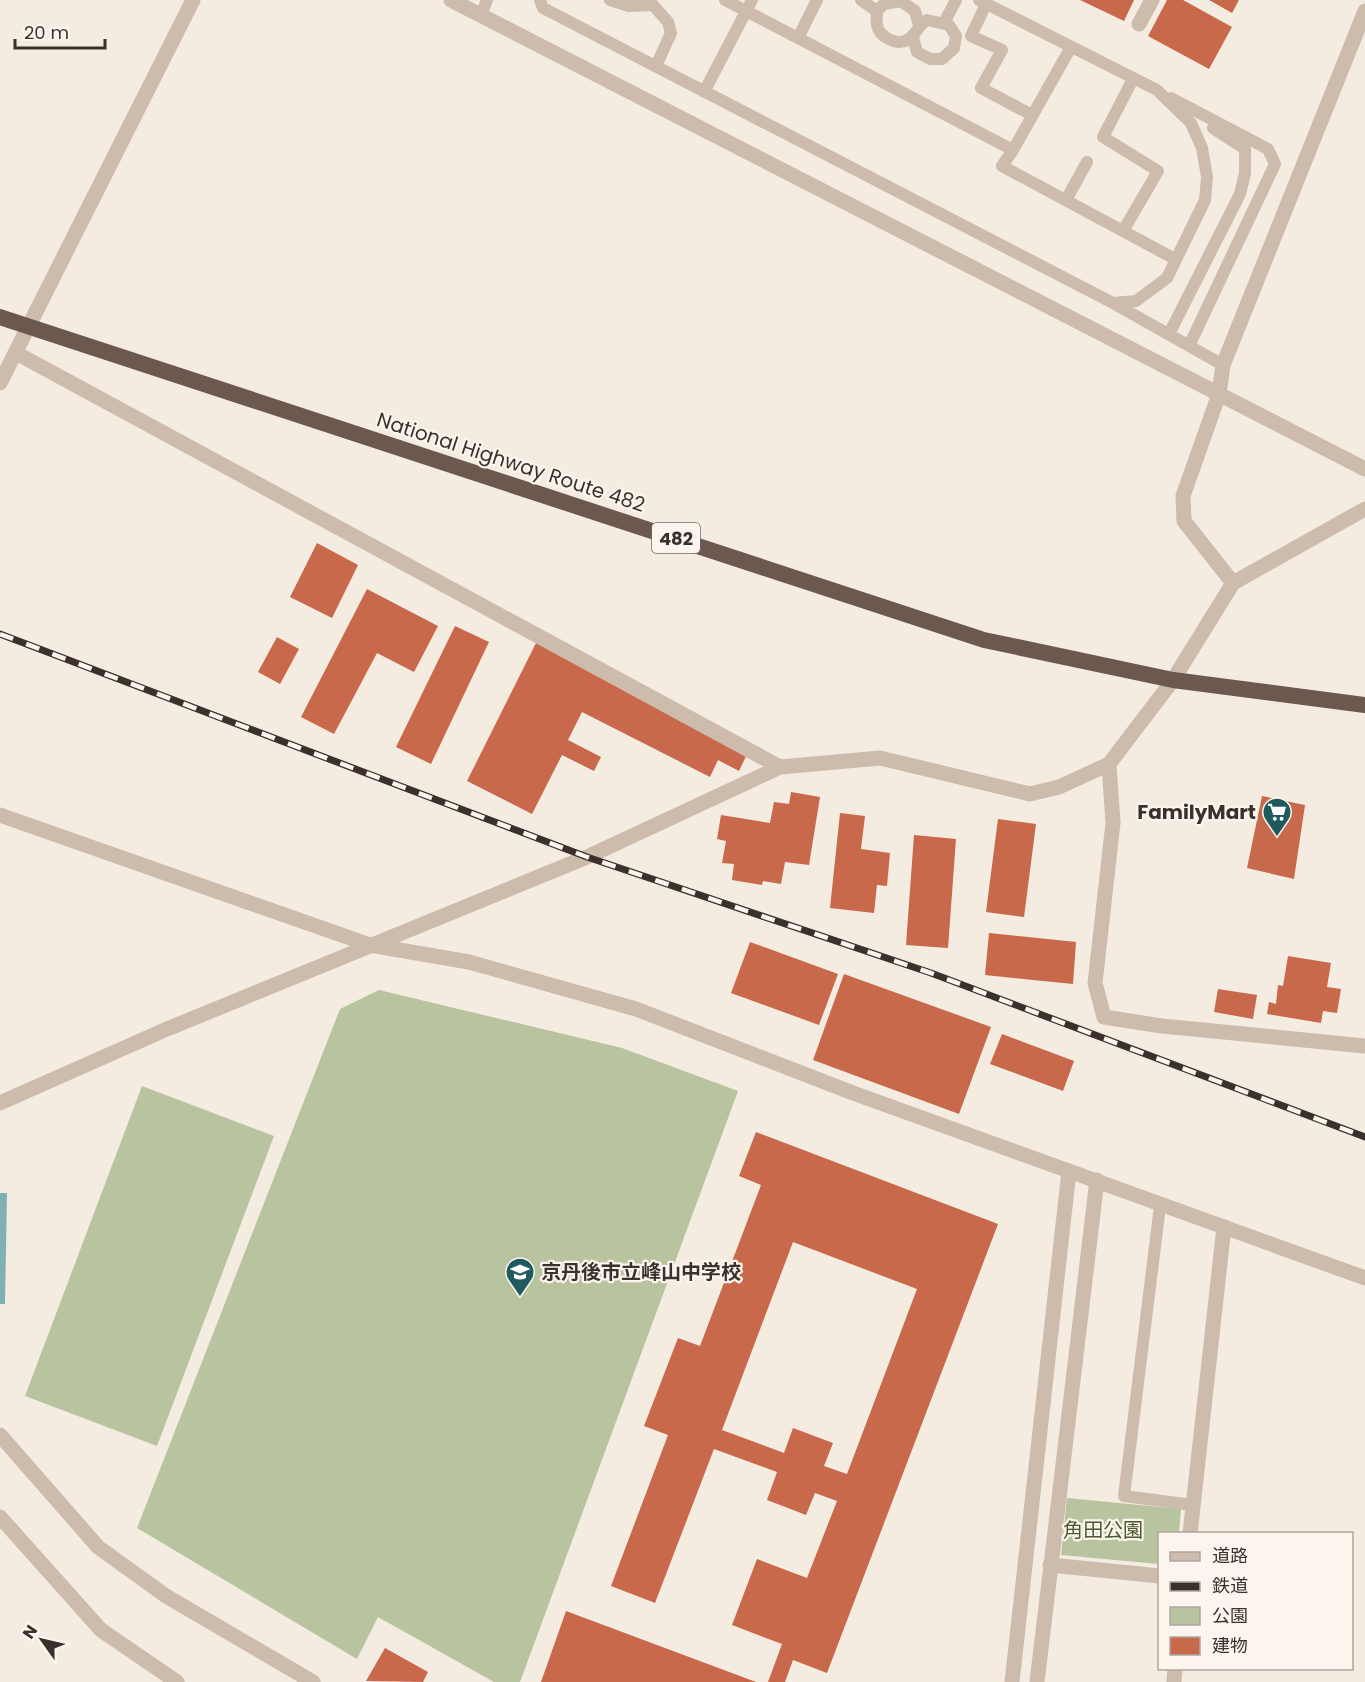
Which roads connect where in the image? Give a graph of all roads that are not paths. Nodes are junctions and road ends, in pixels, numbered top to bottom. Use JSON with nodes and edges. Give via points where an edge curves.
{"nodes":[{"id":1,"x":193,"y":0,"type":"edge"},
{"id":2,"x":451,"y":0,"type":"edge"},
{"id":3,"x":487,"y":0,"type":"edge"},
{"id":4,"x":540,"y":0,"type":"edge"},
{"id":5,"x":610,"y":0,"type":"edge"},
{"id":6,"x":725,"y":0,"type":"edge"},
{"id":7,"x":817,"y":0,"type":"edge"},
{"id":8,"x":861,"y":0,"type":"edge"},
{"id":9,"x":956,"y":0,"type":"edge"},
{"id":10,"x":1152,"y":0,"type":"edge"},
{"id":11,"x":983,"y":2,"type":"edge"},
{"id":12,"x":749,"y":5,"type":"edge"},
{"id":13,"x":877,"y":11,"type":"junction"},
{"id":14,"x":1365,"y":11,"type":"edge"},
{"id":15,"x":481,"y":15,"type":"junction"},
{"id":16,"x":944,"y":23,"type":"junction"},
{"id":17,"x":1139,"y":24,"type":"dead end"},
{"id":18,"x":919,"y":25,"type":"junction"},
{"id":19,"x":913,"y":37,"type":"junction"},
{"id":20,"x":798,"y":38,"type":"junction"},
{"id":21,"x":1071,"y":47,"type":"junction"},
{"id":22,"x":656,"y":66,"type":"junction"},
{"id":23,"x":1134,"y":79,"type":"junction"},
{"id":24,"x":1157,"y":90,"type":"junction"},
{"id":25,"x":704,"y":92,"type":"junction"},
{"id":26,"x":1032,"y":115,"type":"junction"},
{"id":27,"x":1013,"y":150,"type":"junction"},
{"id":28,"x":1088,"y":162,"type":"dead end"},
{"id":29,"x":1066,"y":200,"type":"junction"},
{"id":30,"x":1123,"y":231,"type":"junction"},
{"id":31,"x":1175,"y":259,"type":"junction"},
{"id":32,"x":1113,"y":303,"type":"junction"},
{"id":33,"x":0,"y":317,"type":"edge"},
{"id":34,"x":29,"y":326,"type":"junction"},
{"id":35,"x":1168,"y":334,"type":"junction"},
{"id":36,"x":1190,"y":346,"type":"junction"},
{"id":37,"x":16,"y":353,"type":"junction"},
{"id":38,"x":1223,"y":364,"type":"junction"},
{"id":39,"x":0,"y":383,"type":"edge"},
{"id":40,"x":1220,"y":394,"type":"junction"},
{"id":41,"x":1365,"y":469,"type":"edge"},
{"id":42,"x":1365,"y":509,"type":"edge"},
{"id":43,"x":1233,"y":583,"type":"junction"},
{"id":44,"x":1173,"y":680,"type":"junction"},
{"id":45,"x":1365,"y":705,"type":"edge"},
{"id":46,"x":1109,"y":764,"type":"junction"},
{"id":47,"x":780,"y":767,"type":"junction"},
{"id":48,"x":0,"y":815,"type":"edge"},
{"id":49,"x":370,"y":945,"type":"junction"},
{"id":50,"x":1365,"y":1046,"type":"edge"},
{"id":51,"x":0,"y":1103,"type":"edge"},
{"id":52,"x":1069,"y":1172,"type":"junction"},
{"id":53,"x":1097,"y":1180,"type":"junction"},
{"id":54,"x":1160,"y":1206,"type":"junction"},
{"id":55,"x":1224,"y":1227,"type":"junction"},
{"id":56,"x":1365,"y":1278,"type":"edge"},
{"id":57,"x":0,"y":1435,"type":"edge"},
{"id":58,"x":1193,"y":1505,"type":"junction"},
{"id":59,"x":0,"y":1517,"type":"edge"},
{"id":60,"x":1190,"y":1532,"type":"edge"},
{"id":61,"x":1050,"y":1564,"type":"junction"},
{"id":62,"x":1158,"y":1576,"type":"edge"},
{"id":63,"x":177,"y":1682,"type":"edge"},
{"id":64,"x":313,"y":1682,"type":"edge"},
{"id":65,"x":1011,"y":1682,"type":"edge"},
{"id":66,"x":1037,"y":1682,"type":"edge"}],
"edges":[{"from":1,"to":34,"type":"street"},
{"from":2,"to":15,"type":"street"},
{"from":3,"to":15,"type":"lane"},
{"from":4,"to":22,"type":"lane","via":[[543,8]]},
{"from":5,"to":22,"type":"lane","via":[[629,6],[653,5],[663,14],[671,33]]},
{"from":6,"to":12,"type":"lane"},
{"from":7,"to":20,"type":"lane"},
{"from":8,"to":13,"type":"lane"},
{"from":9,"to":16,"type":"lane"},
{"from":10,"to":17,"type":"street"},
{"from":11,"to":21,"type":"lane"},
{"from":11,"to":26,"type":"lane","via":[[971,36],[1002,50],[981,88]]},
{"from":12,"to":20,"type":"lane"},
{"from":12,"to":25,"type":"lane"},
{"from":13,"to":18,"type":"lane","via":[[884,4],[901,1],[915,11]]},
{"from":13,"to":19,"type":"lane","via":[[876,24],[885,36],[896,42]]},
{"from":14,"to":38,"type":"street"},
{"from":15,"to":40,"type":"street"},
{"from":16,"to":18,"type":"lane","via":[[927,20]]},
{"from":16,"to":19,"type":"lane","via":[[956,36],[954,48],[942,59],[930,59],[917,52]]},
{"from":18,"to":19,"type":"lane"},
{"from":20,"to":27,"type":"lane"},
{"from":21,"to":23,"type":"lane"},
{"from":21,"to":26,"type":"lane"},
{"from":22,"to":25,"type":"lane"},
{"from":23,"to":24,"type":"lane"},
{"from":23,"to":30,"type":"lane","via":[[1103,138],[1158,171]]},
{"from":24,"to":31,"type":"lane","via":[[1191,123],[1202,148],[1207,177],[1205,200]]},
{"from":24,"to":35,"type":"lane","via":[[1245,149],[1240,194]]},
{"from":24,"to":36,"type":"lane","via":[[1268,149],[1275,164]]},
{"from":25,"to":32,"type":"lane"},
{"from":26,"to":27,"type":"lane"},
{"from":27,"to":29,"type":"lane","via":[[1002,166]]},
{"from":28,"to":29,"type":"lane"},
{"from":29,"to":30,"type":"lane"},
{"from":30,"to":31,"type":"lane"},
{"from":31,"to":32,"type":"lane","via":[[1167,278],[1154,289],[1136,301]]},
{"from":32,"to":35,"type":"lane"},
{"from":33,"to":34,"type":"highway","name":"National Highway Route 482","number":"482"},
{"from":34,"to":37,"type":"street"},
{"from":34,"to":44,"type":"highway","name":"National Highway Route 482","number":"482","via":[[984,640]]},
{"from":35,"to":36,"type":"lane"},
{"from":36,"to":38,"type":"lane"},
{"from":37,"to":39,"type":"street"},
{"from":37,"to":47,"type":"street"},
{"from":38,"to":40,"type":"street"},
{"from":40,"to":41,"type":"street"},
{"from":40,"to":43,"type":"street","via":[[1183,496],[1184,521]]},
{"from":42,"to":43,"type":"street"},
{"from":43,"to":44,"type":"street"},
{"from":44,"to":45,"type":"highway","name":"National Highway Route 482","number":"482"},
{"from":44,"to":46,"type":"street"},
{"from":46,"to":47,"type":"street","via":[[1059,787],[1030,794],[880,758]]},
{"from":46,"to":50,"type":"street","via":[[1113,823],[1095,983],[1104,1017]]},
{"from":47,"to":49,"type":"street","via":[[587,857]]},
{"from":48,"to":49,"type":"street"},
{"from":49,"to":51,"type":"street"},
{"from":49,"to":52,"type":"street","via":[[469,962],[636,1009]]},
{"from":52,"to":53,"type":"street"},
{"from":52,"to":65,"type":"street"},
{"from":53,"to":54,"type":"street"},
{"from":53,"to":61,"type":"street"},
{"from":54,"to":55,"type":"street"},
{"from":54,"to":58,"type":"lane","via":[[1124,1496]]},
{"from":55,"to":56,"type":"street"},
{"from":55,"to":58,"type":"street"},
{"from":57,"to":64,"type":"street","via":[[98,1547],[166,1596]]},
{"from":58,"to":60,"type":"street"},
{"from":59,"to":63,"type":"street","via":[[101,1630]]},
{"from":61,"to":62,"type":"street"},
{"from":61,"to":66,"type":"street"}]}
